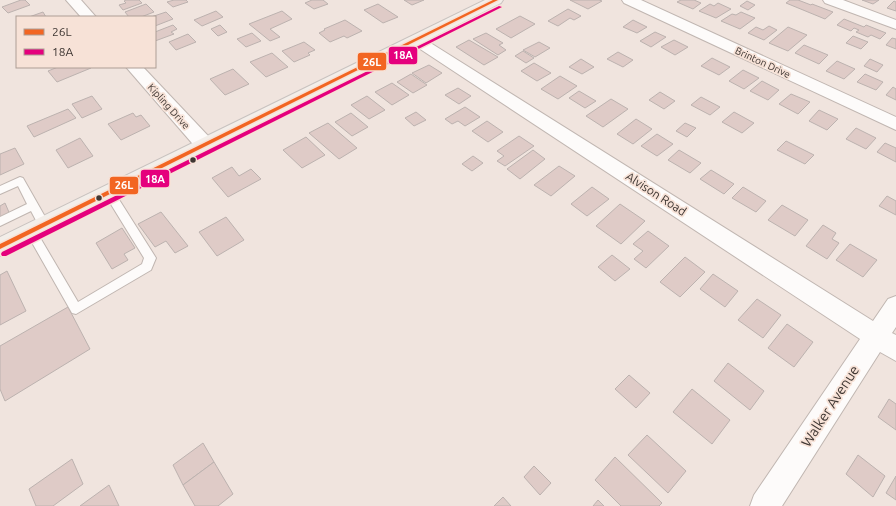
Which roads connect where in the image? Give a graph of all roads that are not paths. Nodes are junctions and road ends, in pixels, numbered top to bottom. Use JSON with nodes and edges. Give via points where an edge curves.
{"nodes":[{"id":1,"x":73,"y":0,"type":"edge"},
{"id":2,"x":496,"y":0,"type":"edge"},
{"id":3,"x":630,"y":0,"type":"edge"},
{"id":4,"x":830,"y":0,"type":"edge"},
{"id":5,"x":87,"y":16,"type":"edge"},
{"id":6,"x":896,"y":25,"type":"edge"},
{"id":7,"x":416,"y":40,"type":"junction"},
{"id":8,"x":135,"y":68,"type":"edge"},
{"id":9,"x":896,"y":124,"type":"edge"},
{"id":10,"x":205,"y":145,"type":"junction"},
{"id":11,"x":0,"y":190,"type":"edge"},
{"id":12,"x":109,"y":193,"type":"junction"},
{"id":13,"x":33,"y":206,"type":"junction"},
{"id":14,"x":0,"y":222,"type":"edge"},
{"id":15,"x":38,"y":229,"type":"junction"},
{"id":16,"x":0,"y":247,"type":"edge"},
{"id":17,"x":896,"y":306,"type":"edge"},
{"id":18,"x":886,"y":343,"type":"edge"},
{"id":19,"x":765,"y":506,"type":"edge"}],
"edges":[{"from":1,"to":5,"type":"street"},
{"from":2,"to":7,"type":"main road"},
{"from":3,"to":9,"type":"street","name":"Brinton Drive"},
{"from":4,"to":6,"type":"street"},
{"from":7,"to":10,"type":"main road"},
{"from":7,"to":18,"type":"street","name":"Alvison Road"},
{"from":8,"to":10,"type":"street","name":"Kipling Drive"},
{"from":10,"to":12,"type":"main road"},
{"from":11,"to":13,"type":"lane","via":[[20,181]]},
{"from":12,"to":15,"type":"main road"},
{"from":12,"to":15,"type":"lane","via":[[150,258],[147,267],[76,309]]},
{"from":13,"to":14,"type":"lane"},
{"from":13,"to":15,"type":"lane"},
{"from":15,"to":16,"type":"main road"},
{"from":17,"to":18,"type":"street","name":"Walker Avenue"},
{"from":18,"to":19,"type":"street","name":"Walker Avenue"}]}
